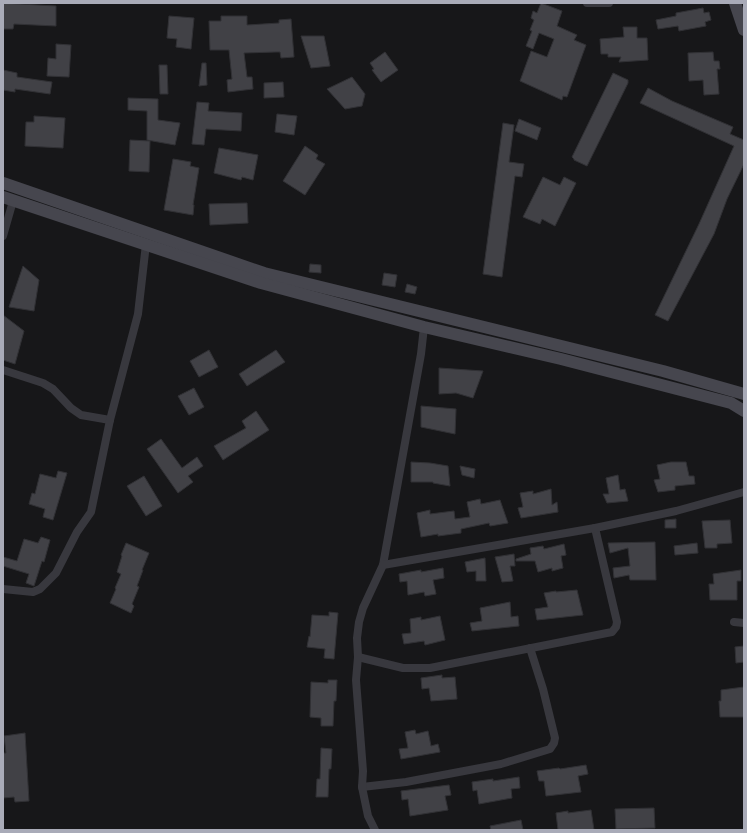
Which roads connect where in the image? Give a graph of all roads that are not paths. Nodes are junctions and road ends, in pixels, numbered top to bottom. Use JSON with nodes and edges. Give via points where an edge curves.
{"nodes":[{"id":1,"x":587,"y":3,"type":"edge"},
{"id":2,"x":609,"y":3,"type":"edge"},
{"id":3,"x":735,"y":3,"type":"edge"},
{"id":4,"x":744,"y":30,"type":"edge"},
{"id":5,"x":3,"y":183,"type":"edge"},
{"id":6,"x":8,"y":199,"type":"edge"},
{"id":7,"x":3,"y":236,"type":"edge"},
{"id":8,"x":146,"y":244,"type":"junction"},
{"id":9,"x":263,"y":278,"type":"junction"},
{"id":10,"x":424,"y":327,"type":"junction"},
{"id":11,"x":563,"y":353,"type":"junction"},
{"id":12,"x":3,"y":370,"type":"edge"},
{"id":13,"x":744,"y":394,"type":"edge"},
{"id":14,"x":744,"y":411,"type":"edge"},
{"id":15,"x":110,"y":420,"type":"junction"},
{"id":16,"x":744,"y":492,"type":"edge"},
{"id":17,"x":595,"y":528,"type":"junction"},
{"id":18,"x":383,"y":565,"type":"junction"},
{"id":19,"x":3,"y":589,"type":"edge"},
{"id":20,"x":734,"y":622,"type":"dead end"},
{"id":21,"x":744,"y":623,"type":"edge"},
{"id":22,"x":530,"y":648,"type":"junction"},
{"id":23,"x":358,"y":657,"type":"junction"},
{"id":24,"x":362,"y":787,"type":"junction"},
{"id":25,"x":375,"y":830,"type":"edge"}],
"edges":[{"from":1,"to":2,"type":"street"},
{"from":3,"to":4,"type":"street"},
{"from":5,"to":9,"type":"street"},
{"from":6,"to":7,"type":"street"},
{"from":6,"to":8,"type":"street"},
{"from":8,"to":9,"type":"street"},
{"from":8,"to":15,"type":"street","via":[[138,314]]},
{"from":9,"to":10,"type":"street"},
{"from":9,"to":11,"type":"street"},
{"from":10,"to":11,"type":"street"},
{"from":10,"to":18,"type":"street"},
{"from":11,"to":13,"type":"street","via":[[663,371]]},
{"from":11,"to":14,"type":"street","via":[[731,403]]},
{"from":12,"to":15,"type":"street","via":[[43,383],[53,389],[81,416]]},
{"from":15,"to":19,"type":"street","via":[[91,512],[77,532],[56,573],[40,589],[33,592]]},
{"from":16,"to":17,"type":"street","via":[[676,511]]},
{"from":17,"to":18,"type":"street"},
{"from":17,"to":22,"type":"street","via":[[617,622],[616,627],[612,632]]},
{"from":18,"to":23,"type":"street","via":[[361,615],[357,638]]},
{"from":20,"to":21,"type":"street"},
{"from":22,"to":23,"type":"street","via":[[430,668],[403,668]]},
{"from":22,"to":24,"type":"street","via":[[555,738],[550,749],[501,764],[406,782]]},
{"from":23,"to":24,"type":"street","via":[[356,684]]},
{"from":24,"to":25,"type":"street","via":[[368,816]]}]}
